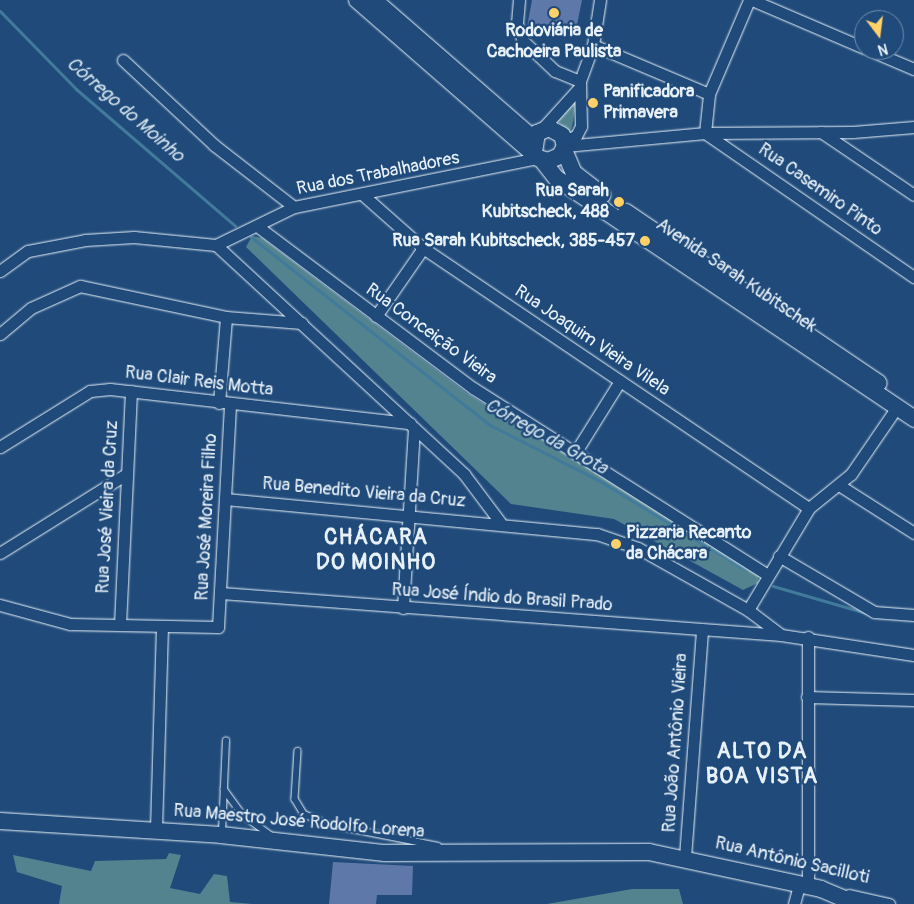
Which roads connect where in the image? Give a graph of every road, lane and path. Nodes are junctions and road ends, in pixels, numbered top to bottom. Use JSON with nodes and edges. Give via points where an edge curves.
{"nodes":[{"id":1,"x":357,"y":0,"type":"edge"},
{"id":2,"x":374,"y":0,"type":"edge"},
{"id":3,"x":519,"y":0,"type":"edge"},
{"id":4,"x":600,"y":0,"type":"edge"},
{"id":5,"x":751,"y":0,"type":"edge"},
{"id":6,"x":400,"y":30,"type":"junction"},
{"id":7,"x":854,"y":44,"type":"edge"},
{"id":8,"x":593,"y":45,"type":"junction"},
{"id":9,"x":123,"y":60,"type":"dead end"},
{"id":10,"x":893,"y":60,"type":"edge"},
{"id":11,"x":914,"y":69,"type":"edge"},
{"id":12,"x":580,"y":84,"type":"junction"},
{"id":13,"x":709,"y":94,"type":"junction"},
{"id":14,"x":914,"y":127,"type":"edge"},
{"id":15,"x":821,"y":132,"type":"junction"},
{"id":16,"x":705,"y":133,"type":"junction"},
{"id":17,"x":564,"y":146,"type":"junction"},
{"id":18,"x":538,"y":148,"type":"junction"},
{"id":19,"x":362,"y":194,"type":"junction"},
{"id":20,"x":914,"y":195,"type":"edge"},
{"id":21,"x":294,"y":207,"type":"junction"},
{"id":22,"x":257,"y":226,"type":"junction"},
{"id":23,"x":216,"y":244,"type":"junction"},
{"id":24,"x":423,"y":248,"type":"junction"},
{"id":25,"x":0,"y":271,"type":"edge"},
{"id":26,"x":914,"y":277,"type":"edge"},
{"id":27,"x":376,"y":316,"type":"junction"},
{"id":28,"x":226,"y":317,"type":"junction"},
{"id":29,"x":302,"y":323,"type":"junction"},
{"id":30,"x":0,"y":334,"type":"edge"},
{"id":31,"x":620,"y":381,"type":"junction"},
{"id":32,"x":131,"y":391,"type":"junction"},
{"id":33,"x":224,"y":404,"type":"junction"},
{"id":34,"x":914,"y":406,"type":"edge"},
{"id":35,"x":897,"y":407,"type":"junction"},
{"id":36,"x":914,"y":419,"type":"edge"},
{"id":37,"x":412,"y":425,"type":"junction"},
{"id":38,"x":0,"y":447,"type":"edge"},
{"id":39,"x":575,"y":454,"type":"junction"},
{"id":40,"x":125,"y":475,"type":"junction"},
{"id":41,"x":839,"y":485,"type":"junction"},
{"id":42,"x":225,"y":499,"type":"junction"},
{"id":43,"x":809,"y":508,"type":"junction"},
{"id":44,"x":410,"y":514,"type":"junction"},
{"id":45,"x":500,"y":522,"type":"junction"},
{"id":46,"x":914,"y":533,"type":"edge"},
{"id":47,"x":0,"y":553,"type":"edge"},
{"id":48,"x":779,"y":556,"type":"junction"},
{"id":49,"x":766,"y":574,"type":"junction"},
{"id":50,"x":221,"y":593,"type":"junction"},
{"id":51,"x":0,"y":605,"type":"edge"},
{"id":52,"x":403,"y":608,"type":"junction"},
{"id":53,"x":748,"y":610,"type":"junction"},
{"id":54,"x":914,"y":615,"type":"edge"},
{"id":55,"x":120,"y":625,"type":"junction"},
{"id":56,"x":162,"y":627,"type":"junction"},
{"id":57,"x":702,"y":631,"type":"junction"},
{"id":58,"x":781,"y":635,"type":"junction"},
{"id":59,"x":808,"y":638,"type":"junction"},
{"id":60,"x":914,"y":655,"type":"edge"},
{"id":61,"x":807,"y":697,"type":"junction"},
{"id":62,"x":914,"y":700,"type":"edge"},
{"id":63,"x":226,"y":741,"type":"dead end"},
{"id":64,"x":298,"y":751,"type":"dead end"},
{"id":65,"x":224,"y":789,"type":"junction"},
{"id":66,"x":0,"y":821,"type":"edge"},
{"id":67,"x":156,"y":829,"type":"junction"},
{"id":68,"x":221,"y":835,"type":"junction"},
{"id":69,"x":280,"y":842,"type":"junction"},
{"id":70,"x":474,"y":853,"type":"junction"},
{"id":71,"x":685,"y":857,"type":"junction"},
{"id":72,"x":809,"y":887,"type":"junction"},
{"id":73,"x":794,"y":904,"type":"edge"},
{"id":74,"x":857,"y":904,"type":"edge"},
{"id":75,"x":889,"y":904,"type":"edge"}],
"edges":[{"from":1,"to":6,"type":"main road","name":"Avenida Sarah Kubitschek"},
{"from":2,"to":6,"type":"main road","name":"Avenida Sarah Kubitschek"},
{"from":3,"to":12,"type":"street","via":[[517,24],[523,41],[555,71]]},
{"from":4,"to":8,"type":"street"},
{"from":5,"to":7,"type":"street"},
{"from":5,"to":13,"type":"street"},
{"from":6,"to":18,"type":"main road","name":"Avenida Sarah Kubitschek"},
{"from":8,"to":12,"type":"street"},
{"from":8,"to":13,"type":"street"},
{"from":9,"to":21,"type":"street","via":[[214,145]]},
{"from":10,"to":11,"type":"street"},
{"from":12,"to":17,"type":"street","via":[[581,126],[576,136]]},
{"from":12,"to":18,"type":"street"},
{"from":13,"to":16,"type":"street"},
{"from":14,"to":15,"type":"street"},
{"from":15,"to":16,"type":"street"},
{"from":15,"to":20,"type":"street"},
{"from":16,"to":17,"type":"street"},
{"from":16,"to":26,"type":"street","name":"Rua Casemiro Pinto"},
{"from":17,"to":18,"type":"main road","via":[[555,160]]},
{"from":17,"to":18,"type":"main road","via":[[556,130]]},
{"from":17,"to":34,"type":"main road","name":"Avenida Sarah Kubitschek","via":[[570,169],[585,184]]},
{"from":18,"to":19,"type":"street","name":"Rua dos Trabalhadores"},
{"from":18,"to":35,"type":"main road","name":"Avenida Sarah Kubitschek","via":[[556,178]]},
{"from":19,"to":21,"type":"street","name":"Rua dos Trabalhadores"},
{"from":19,"to":24,"type":"street","name":"Rua Joaquim Vieira Vilela"},
{"from":21,"to":22,"type":"street","name":"Rua dos Trabalhadores"},
{"from":22,"to":23,"type":"street","name":"Rua dos Trabalhadores"},
{"from":22,"to":27,"type":"street","name":"Rua Conceição Vieira"},
{"from":23,"to":25,"type":"street","name":"Rua dos Trabalhadores","via":[[134,237],[60,243],[28,251]]},
{"from":23,"to":29,"type":"street"},
{"from":24,"to":27,"type":"street"},
{"from":24,"to":31,"type":"street","name":"Rua Joaquim Vieira Vilela"},
{"from":27,"to":39,"type":"street","name":"Rua Conceição Vieira","via":[[473,388]]},
{"from":28,"to":29,"type":"street"},
{"from":28,"to":30,"type":"street","via":[[80,286],[31,308]]},
{"from":28,"to":33,"type":"street","name":"Rua José Moreira Filho"},
{"from":29,"to":37,"type":"street"},
{"from":31,"to":39,"type":"street"},
{"from":31,"to":43,"type":"street","name":"Rua Joaquim Vieira Vilela"},
{"from":32,"to":33,"type":"street","name":"Rua Clair Reis Motta"},
{"from":32,"to":38,"type":"street","name":"Rua Clair Reis Motta","via":[[90,391]]},
{"from":32,"to":40,"type":"street","name":"Rua José Vieira da Cruz"},
{"from":33,"to":37,"type":"street","name":"Rua Clair Reis Motta"},
{"from":33,"to":42,"type":"street","name":"Rua José Moreira Filho"},
{"from":35,"to":36,"type":"main road","name":"Avenida Sarah Kubitschek"},
{"from":35,"to":41,"type":"street"},
{"from":37,"to":44,"type":"street"},
{"from":37,"to":45,"type":"street","via":[[464,474]]},
{"from":39,"to":49,"type":"street","name":"Rua Conceição Vieira"},
{"from":40,"to":47,"type":"street"},
{"from":40,"to":55,"type":"street","name":"Rua José Vieira da Cruz"},
{"from":41,"to":43,"type":"street"},
{"from":41,"to":46,"type":"street"},
{"from":42,"to":44,"type":"street","name":"Rua Benedito Vieira da Cruz"},
{"from":42,"to":50,"type":"street","name":"Rua José Moreira Filho"},
{"from":43,"to":48,"type":"street"},
{"from":44,"to":45,"type":"street","name":"Rua Benedito Vieira da Cruz"},
{"from":44,"to":52,"type":"street"},
{"from":45,"to":53,"type":"street","name":"Rua Benedito Vieira da Cruz","via":[[618,540]]},
{"from":48,"to":49,"type":"street"},
{"from":48,"to":54,"type":"street","via":[[874,612]]},
{"from":49,"to":53,"type":"street"},
{"from":50,"to":52,"type":"street","name":"Rua José Índio do Brasil Prado"},
{"from":50,"to":56,"type":"street","name":"Rua José Moreira Filho","via":[[215,629]]},
{"from":51,"to":55,"type":"street","via":[[70,624]]},
{"from":52,"to":57,"type":"street","name":"Rua José Índio do Brasil Prado"},
{"from":53,"to":58,"type":"street","name":"Rua Benedito Vieira da Cruz"},
{"from":55,"to":56,"type":"street"},
{"from":56,"to":67,"type":"street"},
{"from":57,"to":58,"type":"street","name":"Rua José Índio do Brasil Prado"},
{"from":57,"to":71,"type":"street","name":"Rua João Antônio Vieira"},
{"from":58,"to":59,"type":"street","name":"Rua José Índio do Brasil Prado"},
{"from":59,"to":60,"type":"street","name":"Rua José Índio do Brasil Prado"},
{"from":59,"to":61,"type":"street"},
{"from":61,"to":62,"type":"street"},
{"from":61,"to":72,"type":"street"},
{"from":63,"to":65,"type":"lane"},
{"from":64,"to":70,"type":"lane","via":[[294,799],[304,814],[327,824]]},
{"from":65,"to":68,"type":"lane"},
{"from":65,"to":69,"type":"lane","via":[[243,815]]},
{"from":66,"to":67,"type":"main road","name":"Rua Maestro José Rodolfo Lorena"},
{"from":67,"to":68,"type":"main road","name":"Rua Maestro José Rodolfo Lorena"},
{"from":68,"to":69,"type":"main road","name":"Rua Maestro José Rodolfo Lorena"},
{"from":69,"to":70,"type":"main road","name":"Rua Maestro José Rodolfo Lorena","via":[[386,853]]},
{"from":70,"to":71,"type":"main road","name":"Rua Maestro José Rodolfo Lorena","via":[[649,852]]},
{"from":71,"to":72,"type":"main road","name":"Rua Antônio Sacilloti"},
{"from":72,"to":73,"type":"street"},
{"from":72,"to":74,"type":"main road"},
{"from":72,"to":75,"type":"street","name":"Rua Antônio Sacilloti"}]}
